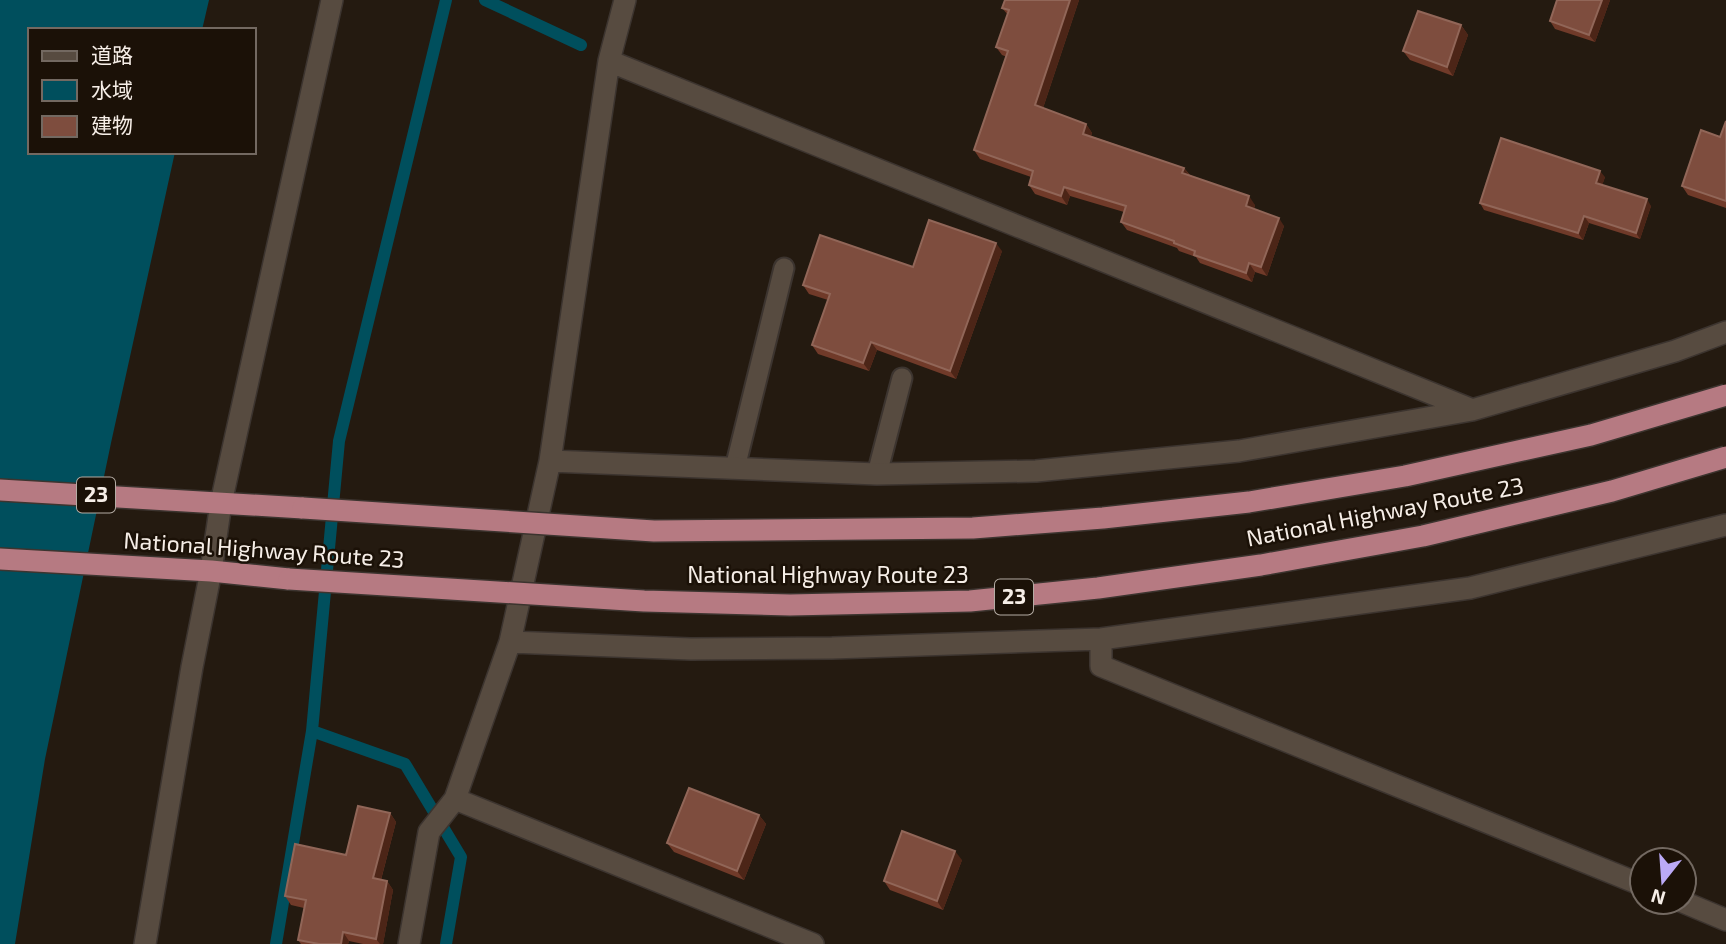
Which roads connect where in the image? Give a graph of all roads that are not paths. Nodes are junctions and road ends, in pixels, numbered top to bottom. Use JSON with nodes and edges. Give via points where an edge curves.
{"nodes":[{"id":1,"x":332,"y":0,"type":"edge"},
{"id":2,"x":625,"y":0,"type":"edge"},
{"id":3,"x":609,"y":61,"type":"junction"},
{"id":4,"x":784,"y":268,"type":"dead end"},
{"id":5,"x":1726,"y":332,"type":"edge"},
{"id":6,"x":902,"y":378,"type":"dead end"},
{"id":7,"x":1726,"y":395,"type":"edge"},
{"id":8,"x":1472,"y":410,"type":"junction"},
{"id":9,"x":1726,"y":457,"type":"edge"},
{"id":10,"x":550,"y":461,"type":"junction"},
{"id":11,"x":735,"y":468,"type":"junction"},
{"id":12,"x":877,"y":474,"type":"junction"},
{"id":13,"x":0,"y":490,"type":"edge"},
{"id":14,"x":221,"y":503,"type":"junction"},
{"id":15,"x":1726,"y":524,"type":"edge"},
{"id":16,"x":0,"y":559,"type":"edge"},
{"id":17,"x":211,"y":571,"type":"junction"},
{"id":18,"x":1101,"y":639,"type":"junction"},
{"id":19,"x":510,"y":642,"type":"junction"},
{"id":20,"x":451,"y":803,"type":"junction"},
{"id":21,"x":1628,"y":879,"type":"edge"},
{"id":22,"x":1698,"y":908,"type":"edge"},
{"id":23,"x":1726,"y":919,"type":"edge"},
{"id":24,"x":145,"y":944,"type":"edge"},
{"id":25,"x":409,"y":944,"type":"edge"},
{"id":26,"x":813,"y":944,"type":"edge"}],
"edges":[{"from":1,"to":14,"type":"street"},
{"from":2,"to":3,"type":"street"},
{"from":3,"to":8,"type":"street"},
{"from":3,"to":10,"type":"street"},
{"from":4,"to":11,"type":"lane"},
{"from":5,"to":8,"type":"street"},
{"from":6,"to":12,"type":"lane"},
{"from":7,"to":14,"type":"highway","name":"National Highway Route 23","number":"23","bridge":true,"via":[[1591,435],[1405,476],[1249,502],[973,528],[654,531]]},
{"from":8,"to":12,"type":"street","via":[[1239,452],[1036,471]]},
{"from":9,"to":17,"type":"highway","name":"National Highway Route 23","number":"23","bridge":true,"via":[[1612,491],[1423,536],[1261,565],[970,601],[790,605],[644,601]]},
{"from":10,"to":11,"type":"street"},
{"from":10,"to":19,"type":"street"},
{"from":11,"to":12,"type":"street"},
{"from":13,"to":14,"type":"highway","name":"National Highway Route 23","number":"23"},
{"from":14,"to":17,"type":"street"},
{"from":15,"to":18,"type":"street","via":[[1469,588]]},
{"from":16,"to":17,"type":"highway","name":"National Highway Route 23","number":"23"},
{"from":17,"to":24,"type":"street"},
{"from":18,"to":19,"type":"street","via":[[691,649]]},
{"from":18,"to":21,"type":"street","via":[[1101,666]]},
{"from":19,"to":20,"type":"street"},
{"from":20,"to":25,"type":"street","via":[[429,832]]},
{"from":20,"to":26,"type":"street"},
{"from":22,"to":23,"type":"street"}]}
